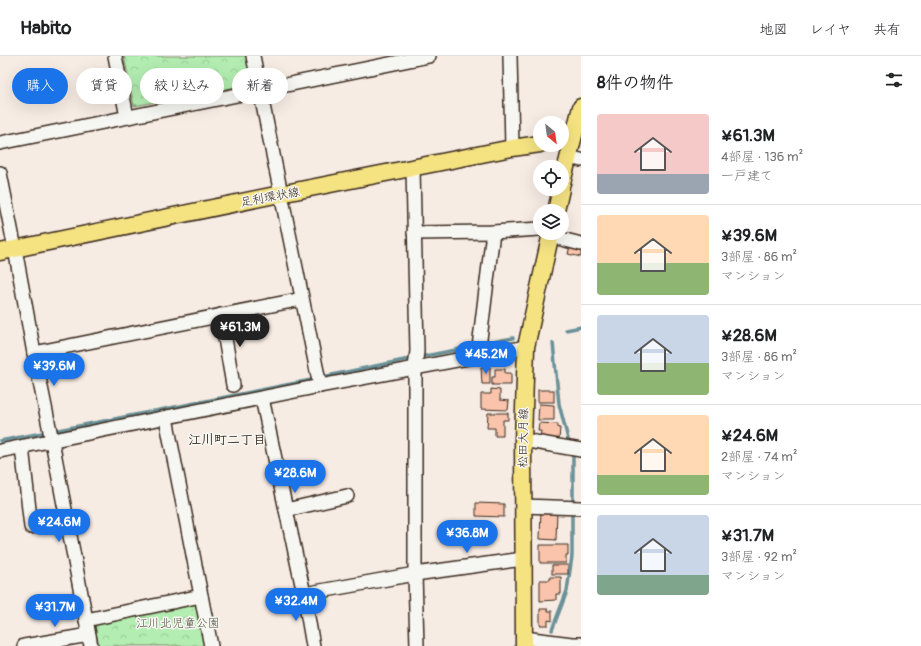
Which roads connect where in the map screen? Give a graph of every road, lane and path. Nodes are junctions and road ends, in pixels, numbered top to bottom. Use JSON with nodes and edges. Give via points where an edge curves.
{"nodes":[{"id":1,"x":115,"y":56,"type":"edge"},
{"id":2,"x":253,"y":56,"type":"edge"},
{"id":3,"x":429,"y":56,"type":"edge"},
{"id":4,"x":510,"y":56,"type":"edge"},
{"id":5,"x":255,"y":68,"type":"edge"},
{"id":6,"x":288,"y":84,"type":"edge"},
{"id":7,"x":232,"y":96,"type":"edge"},
{"id":8,"x":263,"y":104,"type":"edge"},
{"id":9,"x":581,"y":107,"type":"edge"},
{"id":10,"x":127,"y":117,"type":"junction"},
{"id":11,"x":0,"y":143,"type":"edge"},
{"id":12,"x":533,"y":145,"type":"edge"},
{"id":13,"x":512,"y":148,"type":"junction"},
{"id":14,"x":571,"y":151,"type":"edge"},
{"id":15,"x":413,"y":169,"type":"junction"},
{"id":16,"x":0,"y":173,"type":"edge"},
{"id":17,"x":280,"y":194,"type":"junction"},
{"id":18,"x":493,"y":232,"type":"junction"},
{"id":19,"x":414,"y":233,"type":"junction"},
{"id":20,"x":533,"y":233,"type":"edge"},
{"id":21,"x":546,"y":240,"type":"edge"},
{"id":22,"x":569,"y":240,"type":"edge"},
{"id":23,"x":581,"y":244,"type":"edge"},
{"id":24,"x":8,"y":250,"type":"edge"},
{"id":25,"x":302,"y":299,"type":"junction"},
{"id":26,"x":221,"y":315,"type":"junction"},
{"id":27,"x":526,"y":347,"type":"junction"},
{"id":28,"x":480,"y":348,"type":"junction"},
{"id":29,"x":34,"y":353,"type":"junction"},
{"id":30,"x":416,"y":361,"type":"junction"},
{"id":31,"x":319,"y":380,"type":"junction"},
{"id":32,"x":233,"y":384,"type":"dead end"},
{"id":33,"x":262,"y":398,"type":"junction"},
{"id":34,"x":166,"y":418,"type":"junction"},
{"id":35,"x":51,"y":434,"type":"junction"},
{"id":36,"x":523,"y":440,"type":"junction"},
{"id":37,"x":22,"y":447,"type":"junction"},
{"id":38,"x":581,"y":450,"type":"edge"},
{"id":39,"x":0,"y":451,"type":"edge"},
{"id":40,"x":347,"y":496,"type":"dead end"},
{"id":41,"x":523,"y":506,"type":"junction"},
{"id":42,"x":581,"y":508,"type":"edge"},
{"id":43,"x":286,"y":510,"type":"junction"},
{"id":44,"x":67,"y":520,"type":"junction"},
{"id":45,"x":523,"y":559,"type":"junction"},
{"id":46,"x":415,"y":574,"type":"junction"},
{"id":47,"x":304,"y":594,"type":"junction"},
{"id":48,"x":201,"y":596,"type":"junction"},
{"id":49,"x":86,"y":620,"type":"junction"},
{"id":50,"x":90,"y":640,"type":"edge"},
{"id":51,"x":524,"y":642,"type":"edge"},
{"id":52,"x":555,"y":644,"type":"edge"},
{"id":53,"x":581,"y":644,"type":"edge"},
{"id":54,"x":24,"y":646,"type":"edge"},
{"id":55,"x":211,"y":646,"type":"edge"},
{"id":56,"x":313,"y":646,"type":"edge"},
{"id":57,"x":417,"y":646,"type":"edge"}],
"edges":[{"from":1,"to":10,"type":"street"},
{"from":2,"to":5,"type":"street"},
{"from":3,"to":6,"type":"street"},
{"from":4,"to":13,"type":"street"},
{"from":7,"to":10,"type":"street"},
{"from":8,"to":17,"type":"street"},
{"from":9,"to":14,"type":"main road"},
{"from":10,"to":11,"type":"street"},
{"from":12,"to":13,"type":"main road","name":"足利環状線"},
{"from":13,"to":15,"type":"main road","name":"足利環状線"},
{"from":15,"to":17,"type":"main road","name":"足利環状線"},
{"from":15,"to":19,"type":"street"},
{"from":16,"to":24,"type":"street"},
{"from":17,"to":24,"type":"main road","name":"足利環状線"},
{"from":17,"to":25,"type":"street"},
{"from":18,"to":19,"type":"street"},
{"from":18,"to":20,"type":"street"},
{"from":18,"to":28,"type":"street"},
{"from":19,"to":30,"type":"street"},
{"from":21,"to":27,"type":"main road","name":"松田大月線"},
{"from":22,"to":23,"type":"street"},
{"from":24,"to":29,"type":"street"},
{"from":25,"to":26,"type":"street"},
{"from":25,"to":31,"type":"street"},
{"from":26,"to":29,"type":"street"},
{"from":26,"to":32,"type":"street"},
{"from":27,"to":28,"type":"street"},
{"from":27,"to":36,"type":"main road","name":"松田大月線"},
{"from":28,"to":30,"type":"street"},
{"from":29,"to":35,"type":"street"},
{"from":30,"to":31,"type":"street"},
{"from":30,"to":46,"type":"street"},
{"from":31,"to":33,"type":"street"},
{"from":33,"to":34,"type":"street"},
{"from":33,"to":43,"type":"street"},
{"from":34,"to":35,"type":"street"},
{"from":34,"to":48,"type":"street"},
{"from":35,"to":37,"type":"street"},
{"from":35,"to":44,"type":"street"},
{"from":36,"to":38,"type":"street"},
{"from":36,"to":41,"type":"main road","name":"松田大月線"},
{"from":37,"to":39,"type":"street"},
{"from":37,"to":44,"type":"street","via":[[32,527]]},
{"from":40,"to":43,"type":"street"},
{"from":41,"to":42,"type":"street"},
{"from":41,"to":45,"type":"main road","name":"松田大月線"},
{"from":43,"to":47,"type":"street"},
{"from":44,"to":49,"type":"street"},
{"from":45,"to":46,"type":"street"},
{"from":45,"to":51,"type":"main road","name":"松田大月線"},
{"from":46,"to":47,"type":"street"},
{"from":46,"to":57,"type":"street"},
{"from":47,"to":56,"type":"street"},
{"from":48,"to":49,"type":"street"},
{"from":48,"to":55,"type":"street"},
{"from":49,"to":50,"type":"street"},
{"from":50,"to":54,"type":"street"},
{"from":51,"to":52,"type":"street"},
{"from":52,"to":53,"type":"street"}]}
